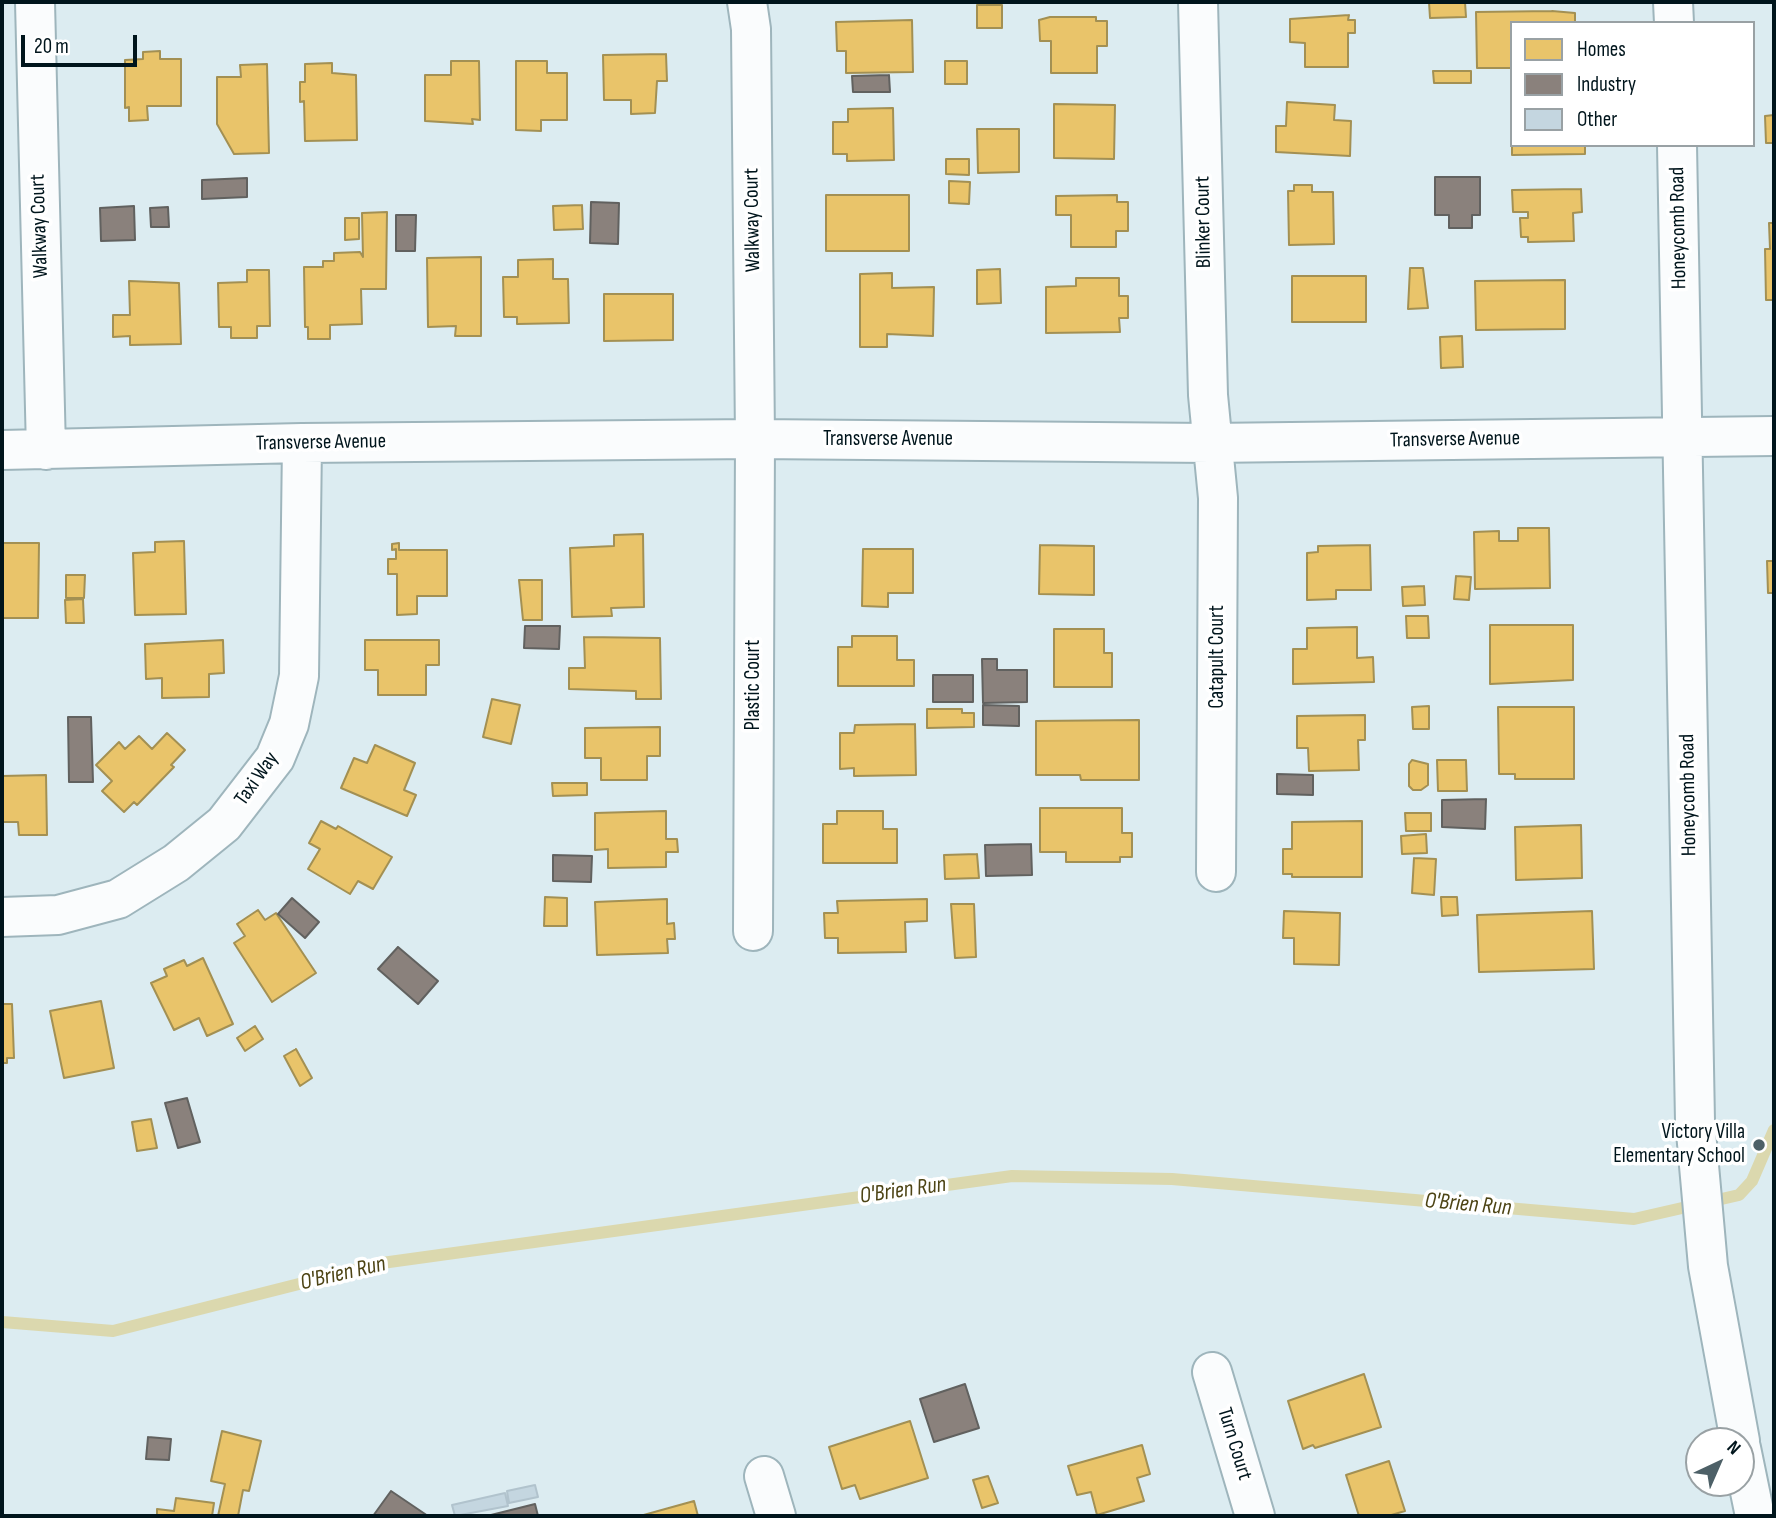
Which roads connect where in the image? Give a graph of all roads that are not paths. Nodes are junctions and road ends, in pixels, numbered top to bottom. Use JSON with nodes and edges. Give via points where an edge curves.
{"nodes":[{"id":1,"x":35,"y":2,"type":"edge"},
{"id":2,"x":747,"y":2,"type":"edge"},
{"id":3,"x":1198,"y":2,"type":"edge"},
{"id":4,"x":1673,"y":2,"type":"edge"},
{"id":5,"x":1674,"y":21,"type":"edge"},
{"id":6,"x":1677,"y":147,"type":"edge"},
{"id":7,"x":1774,"y":436,"type":"edge"},
{"id":8,"x":1684,"y":438,"type":"junction"},
{"id":9,"x":755,"y":439,"type":"junction"},
{"id":10,"x":302,"y":443,"type":"junction"},
{"id":11,"x":1210,"y":443,"type":"junction"},
{"id":12,"x":2,"y":450,"type":"edge"},
{"id":13,"x":46,"y":450,"type":"junction"},
{"id":14,"x":1216,"y":872,"type":"dead end"},
{"id":15,"x":2,"y":916,"type":"edge"},
{"id":16,"x":753,"y":932,"type":"dead end"},
{"id":17,"x":1212,"y":1371,"type":"dead end"},
{"id":18,"x":1737,"y":1427,"type":"edge"},
{"id":19,"x":764,"y":1476,"type":"dead end"},
{"id":20,"x":1751,"y":1497,"type":"edge"},
{"id":21,"x":776,"y":1516,"type":"edge"},
{"id":22,"x":1255,"y":1516,"type":"edge"},
{"id":23,"x":1755,"y":1516,"type":"edge"}],
"edges":[{"from":1,"to":13,"type":"street","name":"Walkway Court"},
{"from":2,"to":9,"type":"street","name":"Walkway Court","via":[[751,29]]},
{"from":3,"to":11,"type":"street","name":"Blinker Court"},
{"from":4,"to":5,"type":"street"},
{"from":6,"to":8,"type":"street","name":"Honeycomb Road"},
{"from":7,"to":8,"type":"street","name":"Transverse Avenue"},
{"from":8,"to":11,"type":"street","name":"Transverse Avenue"},
{"from":8,"to":18,"type":"street","name":"Honeycomb Road","via":[[1695,1121],[1708,1266]]},
{"from":9,"to":10,"type":"street","name":"Transverse Avenue"},
{"from":9,"to":11,"type":"street","name":"Transverse Avenue"},
{"from":9,"to":16,"type":"street","name":"Plastic Court"},
{"from":10,"to":13,"type":"street","name":"Transverse Avenue"},
{"from":10,"to":15,"type":"street","name":"Taxi Way","via":[[299,676],[289,724],[275,758],[224,824],[176,863],[118,899],[58,915]]},
{"from":11,"to":14,"type":"street","name":"Catapult Court","via":[[1218,498]]},
{"from":12,"to":13,"type":"street","name":"Transverse Avenue"},
{"from":17,"to":22,"type":"street","name":"Turn Court"},
{"from":19,"to":21,"type":"street"},
{"from":20,"to":23,"type":"street"}]}
